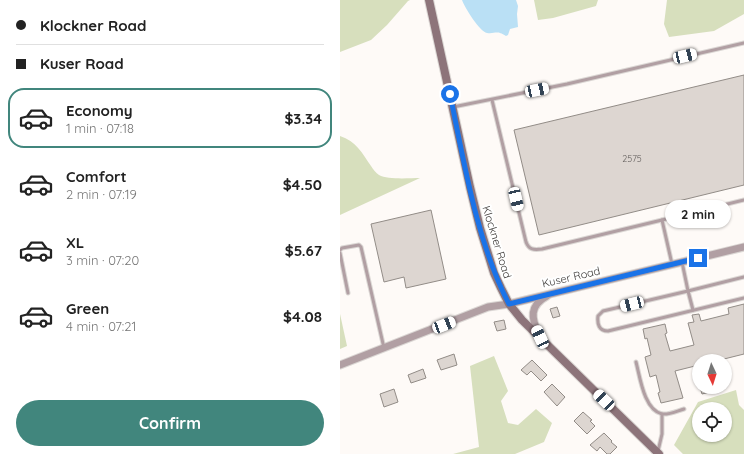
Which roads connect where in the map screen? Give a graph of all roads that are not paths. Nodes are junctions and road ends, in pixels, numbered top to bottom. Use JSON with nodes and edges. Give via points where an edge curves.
{"nodes":[{"id":1,"x":429,"y":0,"type":"edge"},
{"id":2,"x":744,"y":43,"type":"edge"},
{"id":3,"x":492,"y":100,"type":"junction"},
{"id":4,"x":452,"y":108,"type":"junction"},
{"id":5,"x":744,"y":200,"type":"edge"},
{"id":6,"x":662,"y":220,"type":"junction"},
{"id":7,"x":744,"y":247,"type":"edge"},
{"id":8,"x":340,"y":251,"type":"edge"},
{"id":9,"x":682,"y":262,"type":"junction"},
{"id":10,"x":672,"y":264,"type":"junction"},
{"id":11,"x":744,"y":277,"type":"edge"},
{"id":12,"x":688,"y":290,"type":"junction"},
{"id":13,"x":553,"y":292,"type":"junction"},
{"id":14,"x":348,"y":293,"type":"dead end"},
{"id":15,"x":744,"y":298,"type":"edge"},
{"id":16,"x":509,"y":304,"type":"junction"},
{"id":17,"x":693,"y":310,"type":"junction"},
{"id":18,"x":540,"y":337,"type":"junction"},
{"id":19,"x":384,"y":348,"type":"junction"},
{"id":20,"x":636,"y":362,"type":"dead end"},
{"id":21,"x":340,"y":365,"type":"edge"},
{"id":22,"x":684,"y":409,"type":"dead end"},
{"id":23,"x":662,"y":414,"type":"junction"},
{"id":24,"x":658,"y":454,"type":"edge"}],
"edges":[{"from":1,"to":4,"type":"main road","name":"Klockner Road"},
{"from":2,"to":3,"type":"lane"},
{"from":3,"to":4,"type":"lane"},
{"from":3,"to":6,"type":"lane","via":[[527,246],[531,249],[542,250]]},
{"from":4,"to":16,"type":"main road","name":"Klockner Road","via":[[480,228],[494,273]]},
{"from":5,"to":6,"type":"lane"},
{"from":6,"to":10,"type":"lane"},
{"from":7,"to":9,"type":"street","name":"Kuser Road"},
{"from":8,"to":14,"type":"lane"},
{"from":8,"to":19,"type":"lane","via":[[342,248],[359,245],[361,247]]},
{"from":9,"to":10,"type":"street","name":"Kuser Road"},
{"from":9,"to":12,"type":"lane"},
{"from":10,"to":13,"type":"street","name":"Kuser Road"},
{"from":11,"to":12,"type":"lane"},
{"from":12,"to":17,"type":"lane"},
{"from":12,"to":17,"type":"lane","via":[[603,311],[598,316],[598,323],[602,330],[608,331]]},
{"from":13,"to":16,"type":"street","name":"Kuser Road"},
{"from":13,"to":18,"type":"street","via":[[539,301],[534,309],[535,326]]},
{"from":15,"to":17,"type":"lane"},
{"from":16,"to":18,"type":"main road","name":"Klockner Road"},
{"from":16,"to":19,"type":"street","name":"Kuser Road","via":[[488,307]]},
{"from":18,"to":24,"type":"main road","name":"Klockner Road"},
{"from":19,"to":21,"type":"street","name":"Kuser Road"},
{"from":20,"to":23,"type":"lane","via":[[647,400]]},
{"from":22,"to":23,"type":"lane"},
{"from":23,"to":24,"type":"lane"}]}
